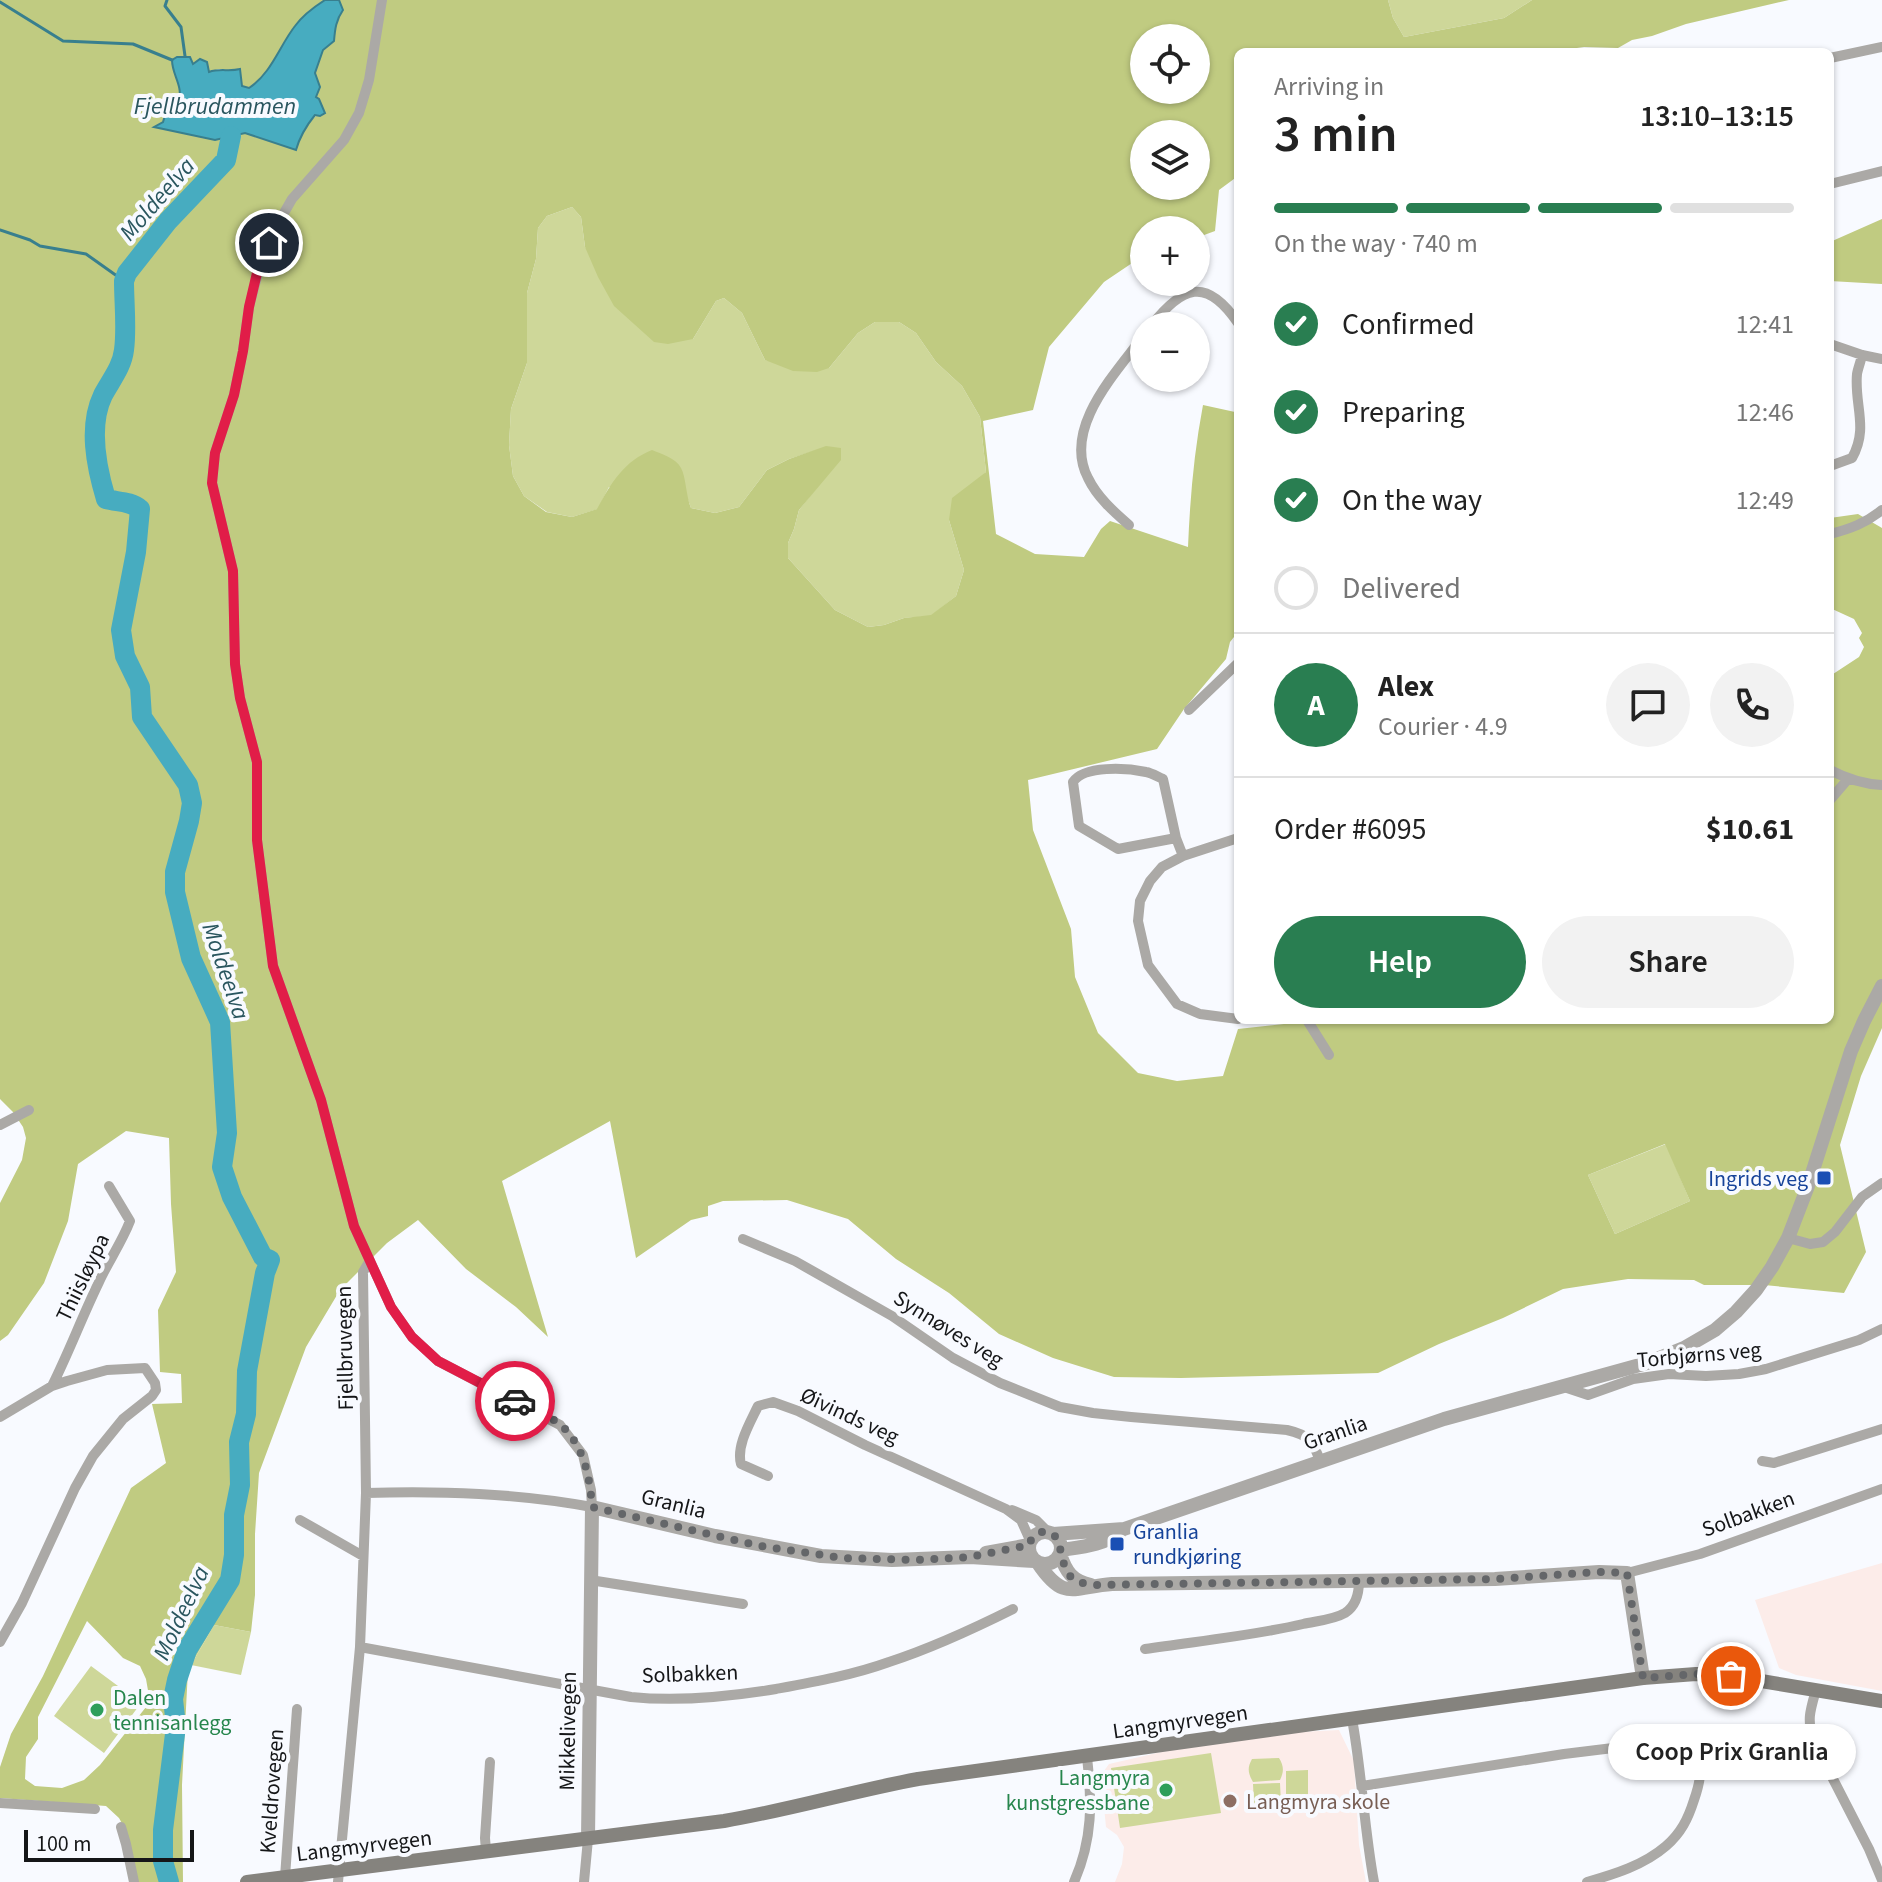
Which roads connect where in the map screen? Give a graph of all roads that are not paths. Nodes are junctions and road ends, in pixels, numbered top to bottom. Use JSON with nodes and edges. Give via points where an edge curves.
{"nodes":[{"id":1,"x":382,"y":0,"type":"edge"},
{"id":2,"x":1882,"y":47,"type":"edge"},
{"id":3,"x":1834,"y":57,"type":"edge"},
{"id":4,"x":1882,"y":171,"type":"edge"},
{"id":5,"x":1834,"y":183,"type":"edge"},
{"id":6,"x":1163,"y":312,"type":"edge"},
{"id":7,"x":1234,"y":317,"type":"edge"},
{"id":8,"x":1834,"y":345,"type":"edge"},
{"id":9,"x":1130,"y":355,"type":"edge"},
{"id":10,"x":1862,"y":355,"type":"junction"},
{"id":11,"x":1882,"y":359,"type":"edge"},
{"id":12,"x":1834,"y":465,"type":"edge"},
{"id":13,"x":1882,"y":510,"type":"edge"},
{"id":14,"x":1129,"y":525,"type":"dead end"},
{"id":15,"x":1834,"y":533,"type":"edge"},
{"id":16,"x":1234,"y":667,"type":"edge"},
{"id":17,"x":1189,"y":710,"type":"dead end"},
{"id":18,"x":1834,"y":772,"type":"edge"},
{"id":19,"x":1848,"y":779,"type":"junction"},
{"id":20,"x":1882,"y":785,"type":"edge"},
{"id":21,"x":1834,"y":795,"type":"edge"},
{"id":22,"x":1176,"y":838,"type":"junction"},
{"id":23,"x":1234,"y":839,"type":"edge"},
{"id":24,"x":1183,"y":856,"type":"junction"},
{"id":25,"x":1882,"y":986,"type":"edge"},
{"id":26,"x":1234,"y":1018,"type":"edge"},
{"id":27,"x":1310,"y":1024,"type":"edge"},
{"id":28,"x":1329,"y":1055,"type":"dead end"},
{"id":29,"x":29,"y":1110,"type":"dead end"},
{"id":30,"x":0,"y":1125,"type":"edge"},
{"id":31,"x":1882,"y":1183,"type":"edge"},
{"id":32,"x":109,"y":1186,"type":"dead end"},
{"id":33,"x":1788,"y":1238,"type":"junction"},
{"id":34,"x":743,"y":1239,"type":"dead end"},
{"id":35,"x":369,"y":1262,"type":"junction"},
{"id":36,"x":1882,"y":1329,"type":"edge"},
{"id":37,"x":52,"y":1386,"type":"junction"},
{"id":38,"x":1564,"y":1387,"type":"junction"},
{"id":39,"x":0,"y":1417,"type":"edge"},
{"id":40,"x":1882,"y":1429,"type":"edge"},
{"id":41,"x":1320,"y":1461,"type":"junction"},
{"id":42,"x":1762,"y":1461,"type":"dead end"},
{"id":43,"x":768,"y":1476,"type":"dead end"},
{"id":44,"x":1882,"y":1489,"type":"edge"},
{"id":45,"x":366,"y":1493,"type":"junction"},
{"id":46,"x":592,"y":1507,"type":"junction"},
{"id":47,"x":1006,"y":1509,"type":"junction"},
{"id":48,"x":300,"y":1520,"type":"dead end"},
{"id":49,"x":1124,"y":1529,"type":"junction"},
{"id":50,"x":1050,"y":1533,"type":"junction"},
{"id":51,"x":1030,"y":1543,"type":"junction"},
{"id":52,"x":1060,"y":1552,"type":"junction"},
{"id":53,"x":363,"y":1556,"type":"junction"},
{"id":54,"x":970,"y":1557,"type":"junction"},
{"id":55,"x":1036,"y":1562,"type":"junction"},
{"id":56,"x":1627,"y":1573,"type":"junction"},
{"id":57,"x":590,"y":1580,"type":"junction"},
{"id":58,"x":1359,"y":1581,"type":"junction"},
{"id":59,"x":1095,"y":1585,"type":"junction"},
{"id":60,"x":743,"y":1604,"type":"dead end"},
{"id":61,"x":1013,"y":1609,"type":"dead end"},
{"id":62,"x":0,"y":1642,"type":"edge"},
{"id":63,"x":360,"y":1647,"type":"junction"},
{"id":64,"x":1145,"y":1649,"type":"dead end"},
{"id":65,"x":1643,"y":1678,"type":"junction"},
{"id":66,"x":590,"y":1690,"type":"junction"},
{"id":67,"x":1816,"y":1690,"type":"junction"},
{"id":68,"x":1882,"y":1701,"type":"edge"},
{"id":69,"x":297,"y":1709,"type":"dead end"},
{"id":70,"x":1352,"y":1719,"type":"junction"},
{"id":71,"x":1087,"y":1757,"type":"junction"},
{"id":72,"x":490,"y":1762,"type":"dead end"},
{"id":73,"x":1362,"y":1786,"type":"junction"},
{"id":74,"x":0,"y":1803,"type":"edge"},
{"id":75,"x":95,"y":1809,"type":"dead end"},
{"id":76,"x":121,"y":1827,"type":"dead end"},
{"id":77,"x":588,"y":1839,"type":"junction"},
{"id":78,"x":486,"y":1851,"type":"junction"},
{"id":79,"x":339,"y":1876,"type":"edge"},
{"id":80,"x":285,"y":1877,"type":"junction"},
{"id":81,"x":1882,"y":1880,"type":"edge"},
{"id":82,"x":134,"y":1882,"type":"edge"},
{"id":83,"x":247,"y":1882,"type":"edge"},
{"id":84,"x":584,"y":1882,"type":"edge"},
{"id":85,"x":1074,"y":1882,"type":"edge"},
{"id":86,"x":1374,"y":1882,"type":"edge"},
{"id":87,"x":1587,"y":1882,"type":"edge"}],
"edges":[{"from":1,"to":35,"type":"street","name":"Fjellbruvegen","via":[[359,113],[344,140],[292,199],[257,273],[212,483],[233,571],[235,664],[257,762],[257,840],[273,966],[321,1100],[354,1226]]},
{"from":2,"to":3,"type":"street"},
{"from":4,"to":5,"type":"street"},
{"from":6,"to":7,"type":"street","via":[[1179,296],[1195,292],[1215,297]]},
{"from":8,"to":10,"type":"street"},
{"from":9,"to":14,"type":"street","via":[[1089,414],[1081,440],[1087,477]]},
{"from":10,"to":11,"type":"street"},
{"from":10,"to":12,"type":"street","via":[[1857,375],[1859,446],[1852,458]]},
{"from":13,"to":15,"type":"street"},
{"from":16,"to":17,"type":"street"},
{"from":18,"to":19,"type":"street"},
{"from":19,"to":20,"type":"street"},
{"from":19,"to":21,"type":"street"},
{"from":22,"to":22,"type":"street","via":[[1118,849],[1079,826],[1073,782],[1082,774],[1107,769],[1147,772],[1163,779]]},
{"from":22,"to":24,"type":"street"},
{"from":23,"to":24,"type":"street"},
{"from":24,"to":26,"type":"street","via":[[1162,867],[1140,901],[1138,921],[1148,965],[1177,1004],[1200,1014]]},
{"from":25,"to":33,"type":"street","name":"Granlia","via":[[1851,1051]]},
{"from":27,"to":28,"type":"street"},
{"from":29,"to":30,"type":"street"},
{"from":31,"to":33,"type":"street","via":[[1862,1197],[1823,1242]]},
{"from":32,"to":37,"type":"street","name":"Thiisløypa","via":[[130,1221]]},
{"from":33,"to":38,"type":"street","name":"Granlia","via":[[1746,1302],[1707,1335],[1658,1359]]},
{"from":34,"to":41,"type":"street","name":"Synnøves veg","via":[[795,1261],[1000,1383],[1060,1407],[1287,1430],[1312,1441]]},
{"from":35,"to":45,"type":"street","name":"Fjellbruvegen","via":[[363,1272]]},
{"from":35,"to":46,"type":"street","name":"Mikkelivegen","via":[[391,1307],[438,1361],[560,1425],[583,1455]]},
{"from":36,"to":38,"type":"street","name":"Torbjørns veg","via":[[1766,1369],[1633,1379],[1588,1395]]},
{"from":37,"to":39,"type":"street"},
{"from":37,"to":62,"type":"street","via":[[134,1367],[145,1368],[156,1390],[93,1456]]},
{"from":38,"to":41,"type":"street","name":"Granlia","via":[[1444,1419]]},
{"from":40,"to":42,"type":"street","name":"Solbakken","via":[[1774,1463]]},
{"from":41,"to":49,"type":"street","name":"Granlia"},
{"from":43,"to":47,"type":"street","name":"Øivinds veg","via":[[741,1464],[739,1456],[758,1406],[773,1402]]},
{"from":44,"to":56,"type":"street","name":"Solbakken","via":[[1700,1554]]},
{"from":45,"to":46,"type":"street","name":"Granlia","via":[[492,1494]]},
{"from":45,"to":53,"type":"street","name":"Fjellbruvegen"},
{"from":46,"to":54,"type":"street","name":"Granlia","via":[[821,1556]]},
{"from":46,"to":57,"type":"street","name":"Mikkelivegen"},
{"from":47,"to":50,"type":"street","name":"Øivinds veg","via":[[1036,1520]]},
{"from":47,"to":51,"type":"street","name":"Øivinds veg","via":[[1024,1525]]},
{"from":48,"to":53,"type":"street"},
{"from":49,"to":50,"type":"street","name":"Granlia"},
{"from":49,"to":52,"type":"street","name":"Granlia","via":[[1115,1537]]},
{"from":50,"to":51,"type":"street","name":"Granlia","via":[[1038,1533]]},
{"from":50,"to":52,"type":"street","via":[[1059,1541]]},
{"from":51,"to":54,"type":"street","name":"Granlia"},
{"from":51,"to":55,"type":"street"},
{"from":52,"to":55,"type":"street","name":"Granlia","via":[[1051,1563]]},
{"from":52,"to":59,"type":"street","via":[[1069,1575]]},
{"from":53,"to":63,"type":"street","name":"Fjellbruvegen"},
{"from":54,"to":55,"type":"street","name":"Granlia"},
{"from":55,"to":59,"type":"street","name":"Solbakken","via":[[1061,1588]]},
{"from":56,"to":58,"type":"street","name":"Solbakken"},
{"from":56,"to":65,"type":"street"},
{"from":57,"to":60,"type":"street"},
{"from":57,"to":66,"type":"street","name":"Mikkelivegen"},
{"from":58,"to":59,"type":"street","name":"Solbakken"},
{"from":58,"to":64,"type":"street","via":[[1351,1608],[1332,1617]]},
{"from":61,"to":66,"type":"street","name":"Solbakken","via":[[890,1662],[816,1682],[675,1700]]},
{"from":63,"to":66,"type":"street","name":"Solbakken"},
{"from":63,"to":79,"type":"street","name":"Fjellbruvegen"},
{"from":65,"to":67,"type":"main road","name":"Langmyrvegen","via":[[1713,1674]]},
{"from":65,"to":70,"type":"main road","name":"Langmyrvegen"},
{"from":66,"to":77,"type":"street","name":"Mikkelivegen"},
{"from":67,"to":68,"type":"main road","name":"Langmyrvegen"},
{"from":67,"to":81,"type":"street","via":[[1808,1725],[1813,1740]]},
{"from":69,"to":80,"type":"street","name":"Kveldrovegen"},
{"from":70,"to":71,"type":"main road","name":"Langmyrvegen"},
{"from":70,"to":73,"type":"street"},
{"from":71,"to":77,"type":"main road","name":"Langmyrvegen","via":[[918,1779],[755,1816]]},
{"from":71,"to":85,"type":"street","via":[[1090,1827]]},
{"from":72,"to":78,"type":"street"},
{"from":73,"to":86,"type":"street"},
{"from":73,"to":87,"type":"street","via":[[1662,1742],[1693,1750],[1702,1770],[1683,1828],[1653,1856]]},
{"from":74,"to":75,"type":"street"},
{"from":76,"to":82,"type":"street"},
{"from":77,"to":78,"type":"main road","name":"Langmyrvegen"},
{"from":77,"to":84,"type":"street","name":"Mikkelivegen"},
{"from":78,"to":79,"type":"main road","name":"Langmyrvegen"},
{"from":79,"to":80,"type":"main road","name":"Langmyrvegen"},
{"from":80,"to":83,"type":"main road","name":"Langmyrvegen"}]}
